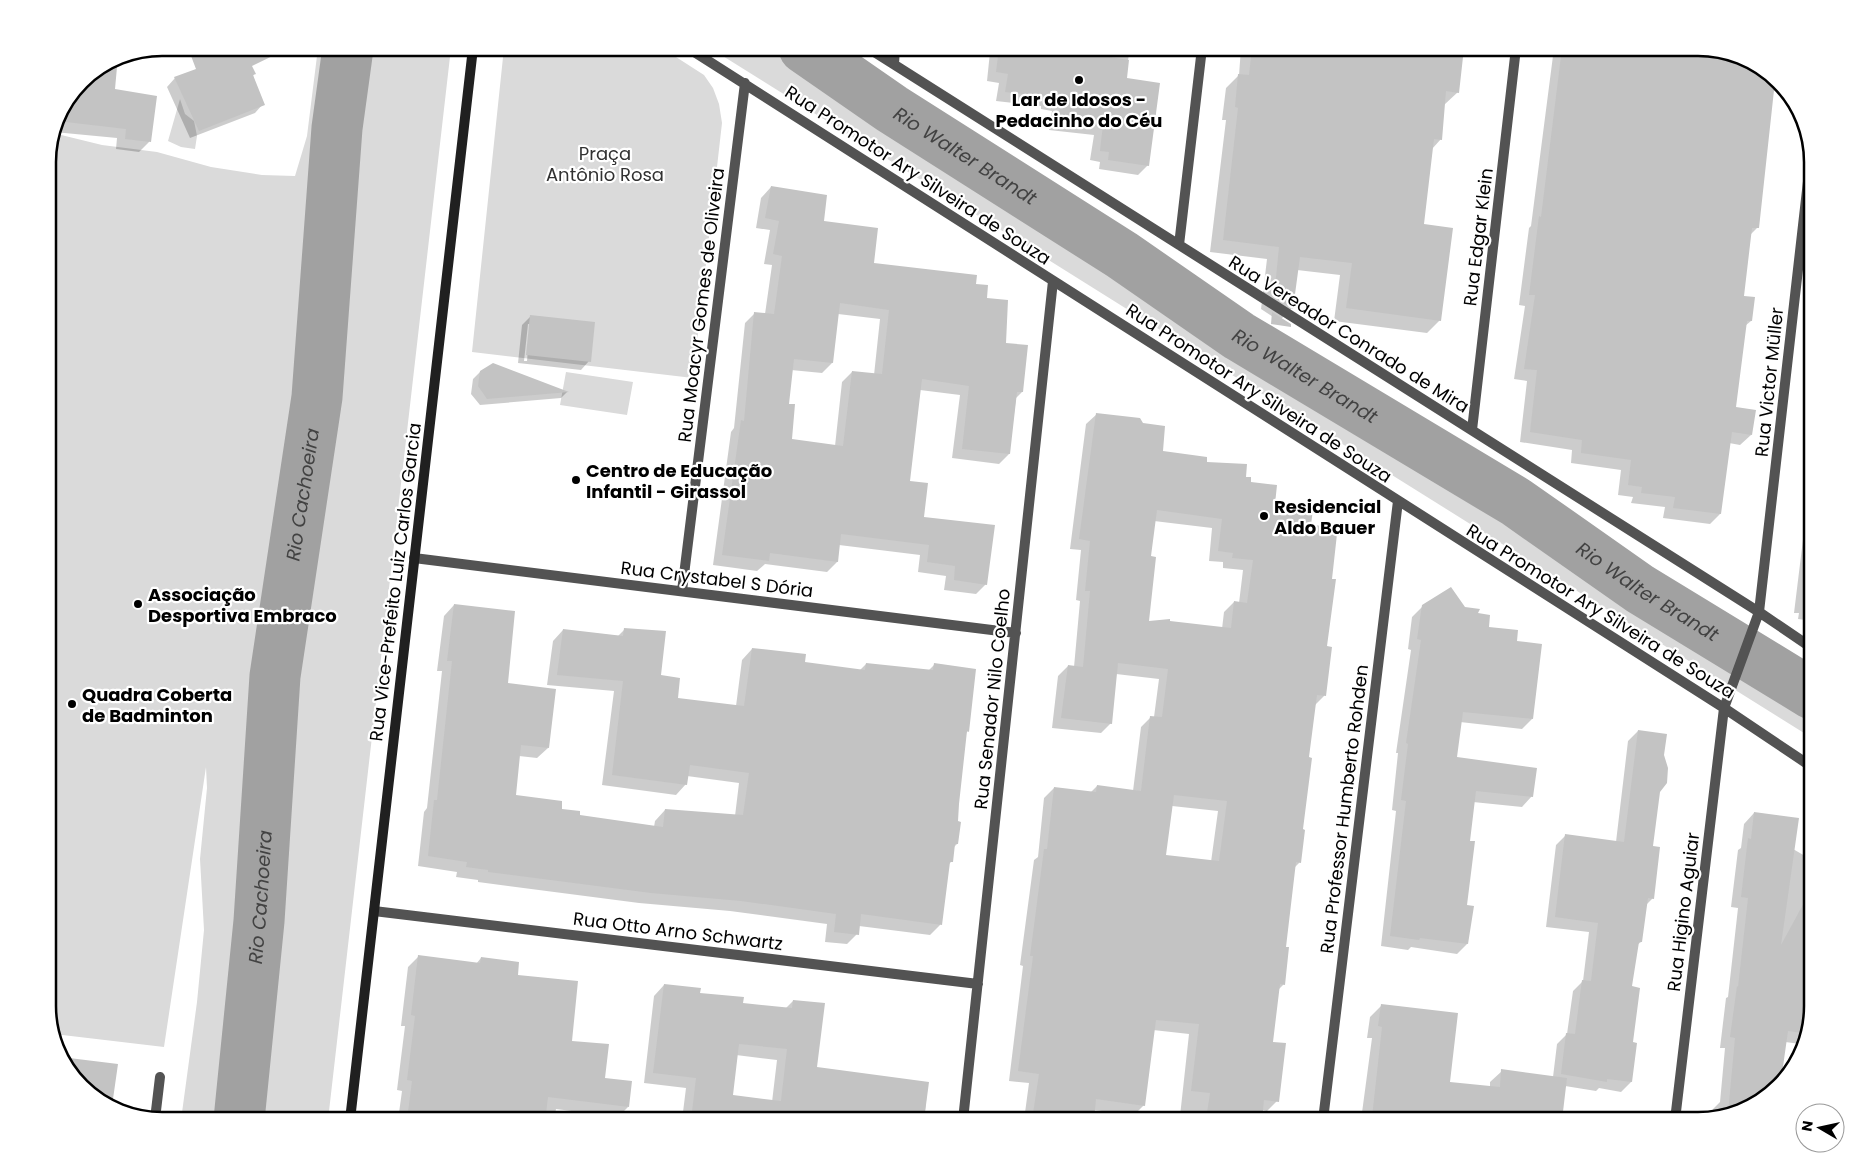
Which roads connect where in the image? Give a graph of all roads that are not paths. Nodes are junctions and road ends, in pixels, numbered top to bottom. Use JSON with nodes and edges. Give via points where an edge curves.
{"nodes":[{"id":1,"x":472,"y":56,"type":"edge"},
{"id":2,"x":701,"y":56,"type":"edge"},
{"id":3,"x":881,"y":56,"type":"edge"},
{"id":4,"x":895,"y":56,"type":"edge"},
{"id":5,"x":1201,"y":56,"type":"edge"},
{"id":6,"x":1515,"y":56,"type":"edge"},
{"id":7,"x":894,"y":64,"type":"junction"},
{"id":8,"x":745,"y":83,"type":"junction"},
{"id":9,"x":1804,"y":217,"type":"edge"},
{"id":10,"x":1178,"y":245,"type":"junction"},
{"id":11,"x":1053,"y":281,"type":"junction"},
{"id":12,"x":1472,"y":430,"type":"junction"},
{"id":13,"x":1398,"y":501,"type":"junction"},
{"id":14,"x":414,"y":558,"type":"junction"},
{"id":15,"x":682,"y":591,"type":"junction"},
{"id":16,"x":1759,"y":612,"type":"junction"},
{"id":17,"x":1016,"y":633,"type":"junction"},
{"id":18,"x":1804,"y":643,"type":"edge"},
{"id":19,"x":1724,"y":708,"type":"junction"},
{"id":20,"x":1804,"y":762,"type":"edge"},
{"id":21,"x":374,"y":911,"type":"junction"},
{"id":22,"x":978,"y":984,"type":"junction"},
{"id":23,"x":160,"y":1076,"type":"dead end"},
{"id":24,"x":156,"y":1112,"type":"edge"},
{"id":25,"x":351,"y":1112,"type":"edge"},
{"id":26,"x":964,"y":1112,"type":"edge"},
{"id":27,"x":1324,"y":1112,"type":"edge"},
{"id":28,"x":1676,"y":1112,"type":"edge"}],
"edges":[{"from":1,"to":14,"type":"main road","name":"Rua Vice-Prefeito Luiz Carlos Garcia"},
{"from":2,"to":8,"type":"street","name":"Rua Promotor Ary Silveira de Souza"},
{"from":3,"to":7,"type":"street","name":"Rua Vereador Conrado de Mira"},
{"from":4,"to":7,"type":"street"},
{"from":5,"to":10,"type":"street"},
{"from":6,"to":12,"type":"street","name":"Rua Edgar Klein"},
{"from":7,"to":10,"type":"street","name":"Rua Vereador Conrado de Mira"},
{"from":8,"to":11,"type":"street","name":"Rua Promotor Ary Silveira de Souza"},
{"from":8,"to":15,"type":"street","name":"Rua Moacyr Gomes de Oliveira"},
{"from":9,"to":16,"type":"street","name":"Rua Victor Müller"},
{"from":10,"to":12,"type":"street","name":"Rua Vereador Conrado de Mira"},
{"from":11,"to":13,"type":"street","name":"Rua Promotor Ary Silveira de Souza"},
{"from":11,"to":17,"type":"street","name":"Rua Senador Nilo Coelho"},
{"from":12,"to":16,"type":"street","name":"Rua Vereador Conrado de Mira"},
{"from":13,"to":19,"type":"street","name":"Rua Promotor Ary Silveira de Souza"},
{"from":13,"to":27,"type":"street","name":"Rua Professor Humberto Rohden"},
{"from":14,"to":15,"type":"street","name":"Rua Crystabel S Dória"},
{"from":14,"to":21,"type":"main road","name":"Rua Vice-Prefeito Luiz Carlos Garcia"},
{"from":15,"to":17,"type":"street","name":"Rua Crystabel S Dória"},
{"from":16,"to":18,"type":"street","name":"Rua Vereador Conrado de Mira"},
{"from":16,"to":19,"type":"street","name":"Rua Victor Müller"},
{"from":17,"to":22,"type":"street","name":"Rua Senador Nilo Coelho"},
{"from":19,"to":20,"type":"street","name":"Rua Promotor Ary Silveira de Souza"},
{"from":19,"to":28,"type":"street","name":"Rua Higino Aguiar"},
{"from":21,"to":22,"type":"street","name":"Rua Otto Arno Schwartz"},
{"from":21,"to":25,"type":"main road","name":"Rua Vice-Prefeito Luiz Carlos Garcia"},
{"from":22,"to":26,"type":"street","name":"Rua Senador Nilo Coelho"},
{"from":23,"to":24,"type":"street"}]}
